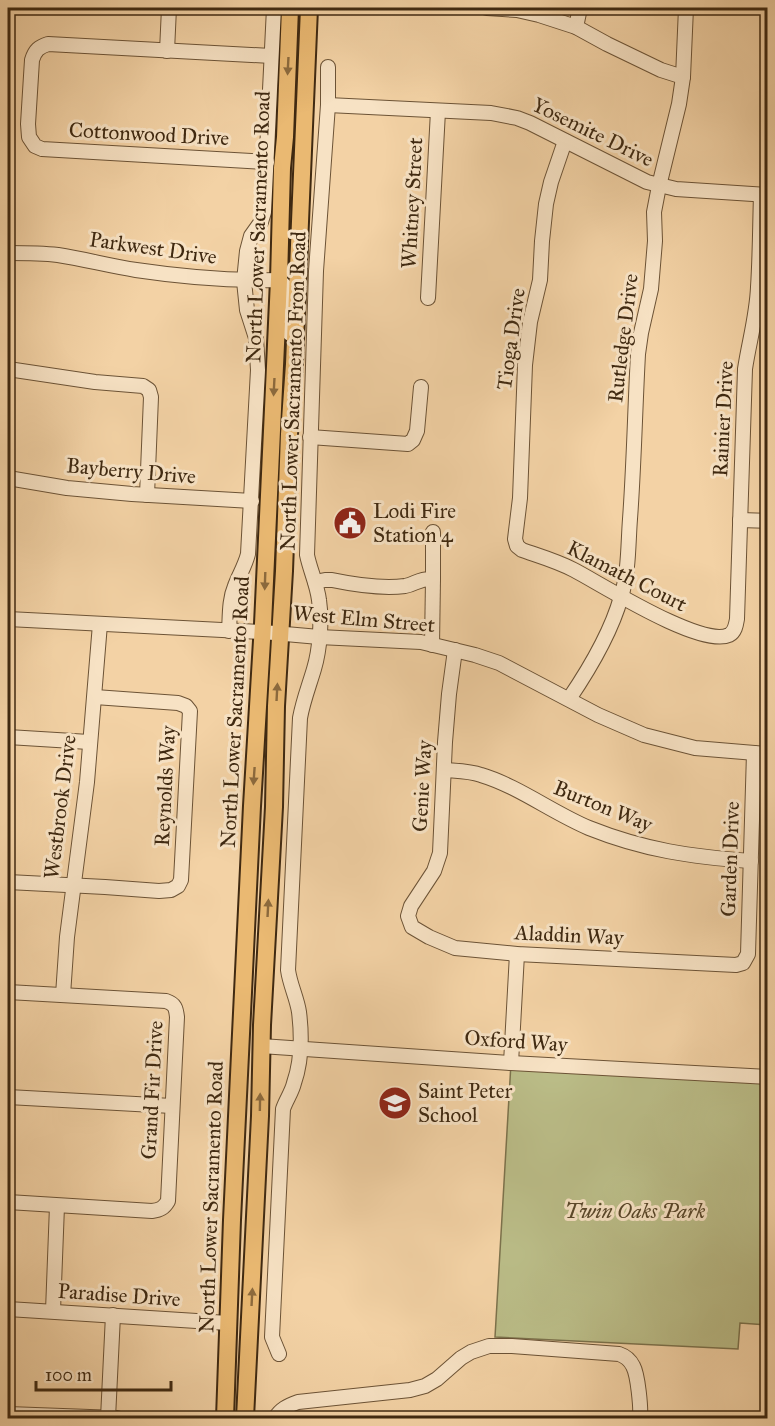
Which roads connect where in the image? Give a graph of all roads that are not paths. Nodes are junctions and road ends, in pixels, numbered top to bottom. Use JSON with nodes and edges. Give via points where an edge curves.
{"nodes":[{"id":1,"x":169,"y":8,"type":"edge"},
{"id":2,"x":274,"y":8,"type":"edge"},
{"id":3,"x":290,"y":8,"type":"edge"},
{"id":4,"x":309,"y":8,"type":"edge"},
{"id":5,"x":488,"y":8,"type":"edge"},
{"id":6,"x":580,"y":8,"type":"edge"},
{"id":7,"x":686,"y":8,"type":"edge"},
{"id":8,"x":576,"y":27,"type":"junction"},
{"id":9,"x":167,"y":51,"type":"junction"},
{"id":10,"x":271,"y":56,"type":"junction"},
{"id":11,"x":328,"y":67,"type":"dead end"},
{"id":12,"x":683,"y":77,"type":"junction"},
{"id":13,"x":328,"y":105,"type":"junction"},
{"id":14,"x":438,"y":111,"type":"junction"},
{"id":15,"x":565,"y":141,"type":"junction"},
{"id":16,"x":267,"y":162,"type":"junction"},
{"id":17,"x":659,"y":186,"type":"junction"},
{"id":18,"x":764,"y":195,"type":"edge"},
{"id":19,"x":8,"y":253,"type":"edge"},
{"id":20,"x":279,"y":280,"type":"junction"},
{"id":21,"x":244,"y":281,"type":"junction"},
{"id":22,"x":428,"y":298,"type":"dead end"},
{"id":23,"x":294,"y":363,"type":"junction"},
{"id":24,"x":8,"y":369,"type":"edge"},
{"id":25,"x":421,"y":387,"type":"dead end"},
{"id":26,"x":310,"y":437,"type":"junction"},
{"id":27,"x":8,"y":478,"type":"edge"},
{"id":28,"x":147,"y":495,"type":"junction"},
{"id":29,"x":252,"y":501,"type":"junction"},
{"id":30,"x":740,"y":520,"type":"junction"},
{"id":31,"x":768,"y":521,"type":"edge"},
{"id":32,"x":433,"y":532,"type":"dead end"},
{"id":33,"x":517,"y":546,"type":"joint"},
{"id":34,"x":433,"y":579,"type":"junction"},
{"id":35,"x":315,"y":582,"type":"junction"},
{"id":36,"x":621,"y":597,"type":"junction"},
{"id":37,"x":8,"y":619,"type":"edge"},
{"id":38,"x":100,"y":624,"type":"junction"},
{"id":39,"x":229,"y":631,"type":"junction"},
{"id":40,"x":263,"y":632,"type":"junction"},
{"id":41,"x":280,"y":633,"type":"junction"},
{"id":42,"x":721,"y":636,"type":"joint"},
{"id":43,"x":319,"y":637,"type":"junction"},
{"id":44,"x":432,"y":645,"type":"junction"},
{"id":45,"x":455,"y":650,"type":"junction"},
{"id":46,"x":94,"y":697,"type":"junction"},
{"id":47,"x":569,"y":699,"type":"junction"},
{"id":48,"x":8,"y":737,"type":"edge"},
{"id":49,"x":89,"y":742,"type":"junction"},
{"id":50,"x":761,"y":753,"type":"edge"},
{"id":51,"x":445,"y":770,"type":"junction"},
{"id":52,"x":751,"y":861,"type":"junction"},
{"id":53,"x":8,"y":882,"type":"edge"},
{"id":54,"x":72,"y":886,"type":"junction"},
{"id":55,"x":408,"y":916,"type":"joint"},
{"id":56,"x":245,"y":954,"type":"junction"},
{"id":57,"x":517,"y":954,"type":"junction"},
{"id":58,"x":741,"y":964,"type":"joint"},
{"id":59,"x":8,"y":992,"type":"edge"},
{"id":60,"x":63,"y":995,"type":"junction"},
{"id":61,"x":261,"y":1046,"type":"junction"},
{"id":62,"x":301,"y":1048,"type":"junction"},
{"id":63,"x":511,"y":1063,"type":"junction"},
{"id":64,"x":768,"y":1077,"type":"edge"},
{"id":65,"x":8,"y":1097,"type":"edge"},
{"id":66,"x":172,"y":1106,"type":"junction"},
{"id":67,"x":8,"y":1202,"type":"edge"},
{"id":68,"x":57,"y":1206,"type":"junction"},
{"id":69,"x":8,"y":1309,"type":"edge"},
{"id":70,"x":53,"y":1311,"type":"junction"},
{"id":71,"x":113,"y":1315,"type":"junction"},
{"id":72,"x":228,"y":1323,"type":"junction"},
{"id":73,"x":279,"y":1354,"type":"dead end"},
{"id":74,"x":248,"y":1360,"type":"junction"},
{"id":75,"x":8,"y":1414,"type":"edge"},
{"id":76,"x":65,"y":1417,"type":"edge"},
{"id":77,"x":108,"y":1418,"type":"edge"},
{"id":78,"x":117,"y":1419,"type":"edge"},
{"id":79,"x":225,"y":1419,"type":"edge"},
{"id":80,"x":245,"y":1419,"type":"edge"},
{"id":81,"x":275,"y":1419,"type":"edge"},
{"id":82,"x":640,"y":1419,"type":"edge"}],
"edges":[{"from":1,"to":9,"type":"street"},
{"from":2,"to":10,"type":"street","name":"North Lower Sacramento Fron Road"},
{"from":3,"to":20,"type":"main road","name":"North Lower Sacramento Road","one_way":true},
{"from":4,"to":23,"type":"main road","name":"North Lower Sacramento Road"},
{"from":5,"to":8,"type":"street","via":[[517,10]]},
{"from":6,"to":8,"type":"street"},
{"from":7,"to":12,"type":"street","name":"Rutledge Drive"},
{"from":8,"to":12,"type":"street"},
{"from":9,"to":10,"type":"street"},
{"from":9,"to":16,"type":"street","name":"Cottonwood Drive","via":[[48,44],[40,47],[32,60],[28,124],[32,142],[42,149]]},
{"from":10,"to":16,"type":"street","name":"North Lower Sacramento Fron Road"},
{"from":11,"to":13,"type":"street","name":"North Lower Sacramento Fron Road"},
{"from":12,"to":17,"type":"street","name":"Rutledge Drive"},
{"from":13,"to":14,"type":"street","name":"Yosemite Drive"},
{"from":13,"to":26,"type":"street","name":"North Lower Sacramento Fron Road"},
{"from":14,"to":15,"type":"street","name":"Yosemite Drive","via":[[517,118]]},
{"from":14,"to":22,"type":"street","name":"Whitney Street"},
{"from":15,"to":17,"type":"street","name":"Yosemite Drive"},
{"from":15,"to":33,"type":"street","name":"Tioga Drive","via":[[546,204],[541,272],[530,322]]},
{"from":16,"to":21,"type":"street","name":"North Lower Sacramento Fron Road","via":[[264,212],[251,236]]},
{"from":17,"to":18,"type":"street","name":"Yosemite Drive"},
{"from":17,"to":36,"type":"street","name":"Rutledge Drive","via":[[651,289],[638,354],[629,537]]},
{"from":18,"to":30,"type":"street","name":"Rainier Drive","via":[[755,318],[745,369]]},
{"from":19,"to":21,"type":"street","name":"Parkwest Drive","via":[[59,255],[137,270]]},
{"from":20,"to":21,"type":"street","name":"Parkwest Drive"},
{"from":20,"to":23,"type":"street","via":[[286,287]]},
{"from":20,"to":40,"type":"main road","name":"North Lower Sacramento Road","one_way":true},
{"from":21,"to":29,"type":"street","name":"North Lower Sacramento Fron Road","via":[[258,353]]},
{"from":23,"to":41,"type":"main road","name":"North Lower Sacramento Road"},
{"from":24,"to":28,"type":"street","via":[[143,386],[149,390],[152,414]]},
{"from":25,"to":26,"type":"street","via":[[417,431],[408,444]]},
{"from":26,"to":35,"type":"street","name":"North Lower Sacramento Fron Road","via":[[307,555]]},
{"from":27,"to":28,"type":"street","name":"Bayberry Drive"},
{"from":28,"to":29,"type":"street","name":"Bayberry Drive"},
{"from":29,"to":39,"type":"street","name":"North Lower Sacramento Fron Road","via":[[248,554],[234,587]]},
{"from":30,"to":31,"type":"street"},
{"from":30,"to":42,"type":"street","name":"Rainier Drive","via":[[737,619],[731,633]]},
{"from":32,"to":34,"type":"street"},
{"from":33,"to":36,"type":"street","name":"Klamath Court","via":[[572,569]]},
{"from":34,"to":35,"type":"street","via":[[385,587],[332,580]]},
{"from":34,"to":44,"type":"street"},
{"from":35,"to":43,"type":"street","name":"North Lower Sacramento Fron Road","via":[[320,601]]},
{"from":36,"to":42,"type":"street","name":"Klamath Court","via":[[682,628]]},
{"from":36,"to":47,"type":"street","name":"Rutledge Drive","via":[[595,657]]},
{"from":37,"to":38,"type":"street","name":"West Elm Street"},
{"from":38,"to":39,"type":"street","name":"West Elm Street"},
{"from":38,"to":46,"type":"street","name":"Westbrook Drive"},
{"from":39,"to":40,"type":"street","name":"West Elm Street"},
{"from":40,"to":41,"type":"street","name":"West Elm Street"},
{"from":40,"to":56,"type":"main road","name":"North Lower Sacramento Road","one_way":true},
{"from":41,"to":43,"type":"street","name":"West Elm Street"},
{"from":61,"to":41,"type":"main road","name":"North Lower Sacramento Road","one_way":true},
{"from":43,"to":44,"type":"street","name":"West Elm Street"},
{"from":43,"to":62,"type":"street","name":"North Lower Sacramento Fron Road","via":[[300,718],[292,868],[288,970],[298,1005]]},
{"from":44,"to":45,"type":"street","name":"West Elm Street"},
{"from":45,"to":47,"type":"street","name":"West Elm Street","via":[[499,663]]},
{"from":45,"to":51,"type":"street","name":"Genie Way","via":[[448,694]]},
{"from":46,"to":49,"type":"street","name":"Westbrook Drive"},
{"from":46,"to":54,"type":"street","name":"Reynolds Way","via":[[178,703],[190,711],[181,880],[171,890],[159,891]]},
{"from":47,"to":50,"type":"street","name":"West Elm Street","via":[[644,735],[694,748]]},
{"from":48,"to":49,"type":"street"},
{"from":49,"to":54,"type":"street","name":"Westbrook Drive"},
{"from":50,"to":52,"type":"street","name":"Garden Drive"},
{"from":51,"to":52,"type":"street","name":"Burton Way","via":[[498,781],[564,817],[632,844],[684,855]]},
{"from":51,"to":55,"type":"street","name":"Genie Way","via":[[439,859]]},
{"from":52,"to":58,"type":"street","name":"Garden Drive","via":[[748,954]]},
{"from":53,"to":54,"type":"street"},
{"from":54,"to":60,"type":"street","name":"Westbrook Drive"},
{"from":55,"to":57,"type":"street","name":"Aladdin Way","via":[[412,927],[455,948]]},
{"from":56,"to":61,"type":"main road","via":[[251,974],[251,1038]]},
{"from":56,"to":72,"type":"main road","name":"North Lower Sacramento Road"},
{"from":57,"to":58,"type":"street","name":"Aladdin Way"},
{"from":57,"to":63,"type":"street"},
{"from":59,"to":60,"type":"street"},
{"from":60,"to":66,"type":"street","name":"Grand Fir Drive","via":[[173,1004],[177,1017]]},
{"from":61,"to":62,"type":"street","name":"Oxford Way"},
{"from":74,"to":61,"type":"main road","name":"North Lower Sacramento Road","one_way":true},
{"from":62,"to":63,"type":"street","name":"Oxford Way"},
{"from":62,"to":73,"type":"street","name":"North Lower Sacramento Fron Road","via":[[294,1085],[283,1109],[272,1337]]},
{"from":63,"to":64,"type":"street","name":"Oxford Way"},
{"from":65,"to":66,"type":"street"},
{"from":66,"to":68,"type":"street","name":"Grand Fir Drive","via":[[165,1207],[152,1211]]},
{"from":67,"to":68,"type":"street"},
{"from":68,"to":70,"type":"street"},
{"from":69,"to":70,"type":"street","name":"Paradise Drive"},
{"from":70,"to":71,"type":"street","name":"Paradise Drive"},
{"from":71,"to":72,"type":"street","name":"Paradise Drive"},
{"from":71,"to":77,"type":"street"},
{"from":72,"to":74,"type":"main road","via":[[242,1331]]},
{"from":72,"to":79,"type":"main road","name":"North Lower Sacramento Road"},
{"from":74,"to":80,"type":"main road","name":"North Lower Sacramento Road"},
{"from":75,"to":76,"type":"street"},
{"from":76,"to":77,"type":"street"},
{"from":77,"to":78,"type":"street"},
{"from":81,"to":82,"type":"street","via":[[286,1406],[298,1402],[425,1386],[461,1358],[489,1346],[627,1357],[634,1366]]}]}
